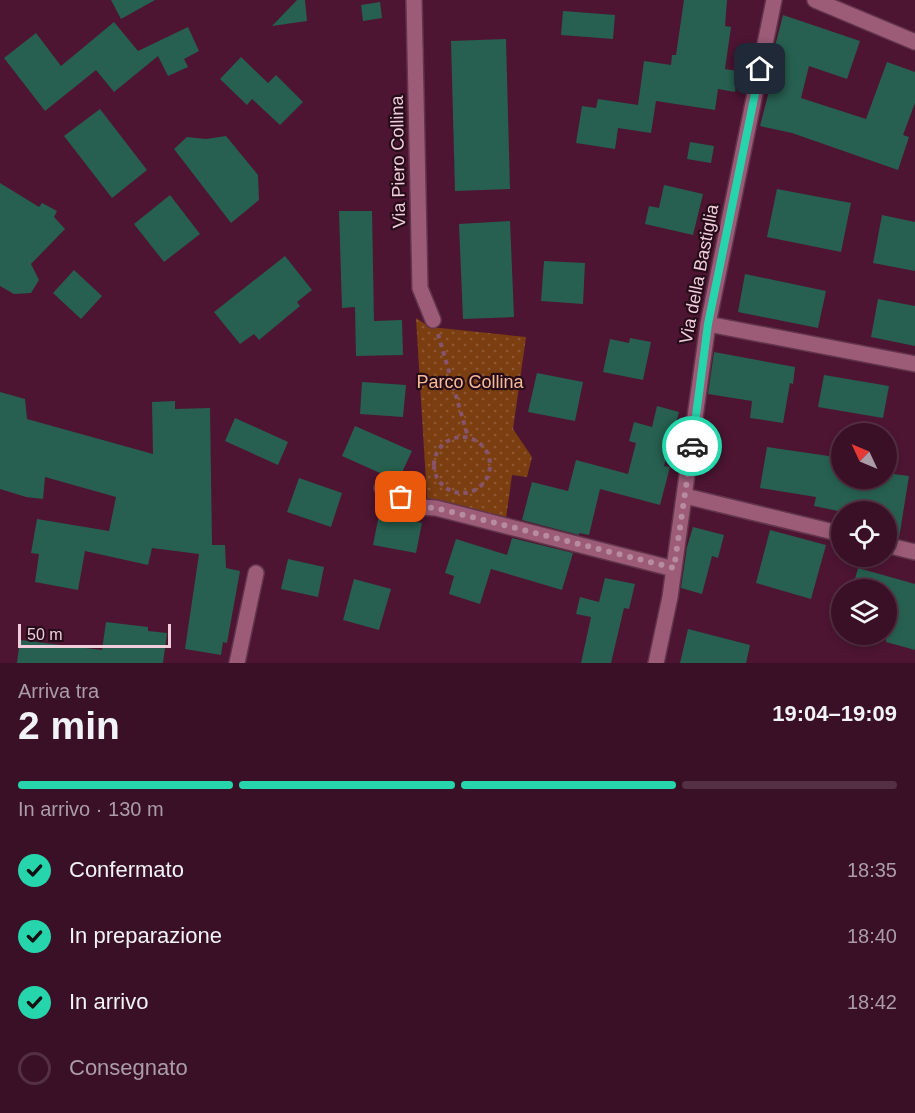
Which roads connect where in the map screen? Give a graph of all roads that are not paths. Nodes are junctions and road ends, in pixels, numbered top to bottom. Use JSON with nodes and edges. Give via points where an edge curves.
{"nodes":[{"id":1,"x":414,"y":0,"type":"edge"},
{"id":2,"x":774,"y":0,"type":"edge"},
{"id":3,"x":815,"y":0,"type":"edge"},
{"id":4,"x":915,"y":42,"type":"edge"},
{"id":5,"x":433,"y":320,"type":"road end"},
{"id":6,"x":708,"y":324,"type":"junction"},
{"id":7,"x":915,"y":364,"type":"edge"},
{"id":8,"x":382,"y":488,"type":"dead end"},
{"id":9,"x":685,"y":496,"type":"junction"},
{"id":10,"x":831,"y":531,"type":"edge"},
{"id":11,"x":897,"y":548,"type":"edge"},
{"id":12,"x":915,"y":552,"type":"edge"},
{"id":13,"x":674,"y":568,"type":"junction"},
{"id":14,"x":256,"y":573,"type":"dead end"},
{"id":15,"x":237,"y":663,"type":"edge"},
{"id":16,"x":656,"y":663,"type":"edge"}],
"edges":[{"from":1,"to":5,"type":"street","name":"Via Piero Collina","via":[[420,288]]},
{"from":2,"to":6,"type":"street","name":"Via della Bastiglia"},
{"from":3,"to":4,"type":"street"},
{"from":6,"to":7,"type":"street"},
{"from":6,"to":9,"type":"street","name":"Via della Bastiglia"},
{"from":8,"to":13,"type":"street","via":[[420,507]]},
{"from":9,"to":10,"type":"street"},
{"from":9,"to":13,"type":"street","name":"Via della Bastiglia"},
{"from":11,"to":12,"type":"street"},
{"from":13,"to":16,"type":"street","name":"Via della Bastiglia"},
{"from":14,"to":15,"type":"street"}]}
